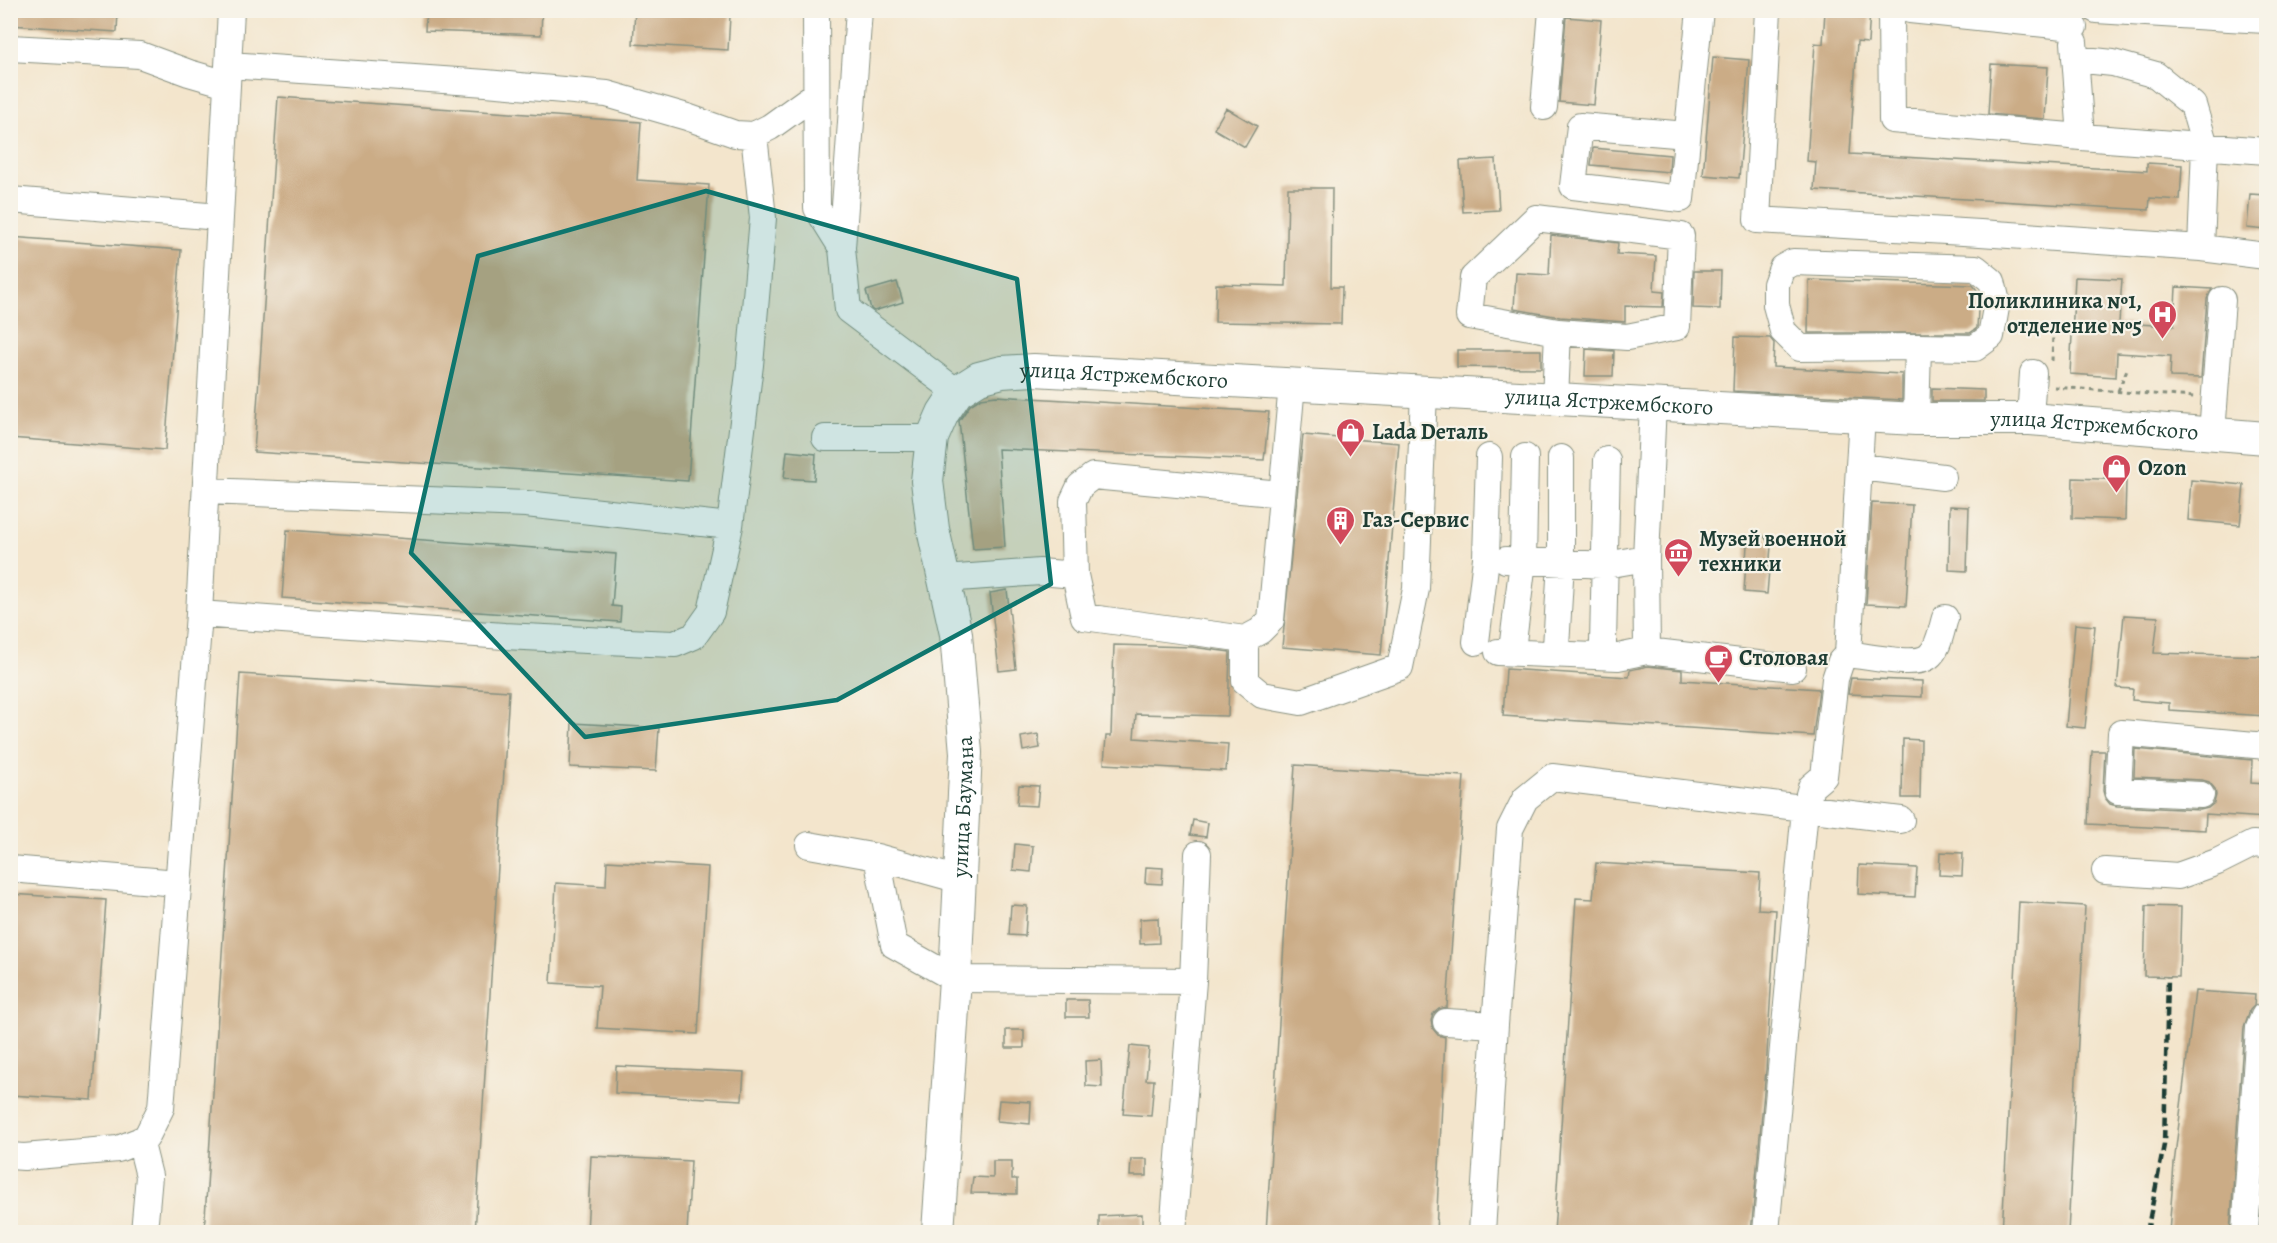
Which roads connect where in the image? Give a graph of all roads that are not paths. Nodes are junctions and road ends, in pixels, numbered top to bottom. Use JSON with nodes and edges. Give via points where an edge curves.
{"nodes":[{"id":1,"x":231,"y":10,"type":"edge"},
{"id":2,"x":816,"y":10,"type":"edge"},
{"id":3,"x":859,"y":10,"type":"edge"},
{"id":4,"x":1552,"y":10,"type":"edge"},
{"id":5,"x":1700,"y":10,"type":"edge"},
{"id":6,"x":1768,"y":10,"type":"edge"},
{"id":7,"x":1891,"y":10,"type":"edge"},
{"id":8,"x":1910,"y":10,"type":"edge"},
{"id":9,"x":2096,"y":10,"type":"edge"},
{"id":10,"x":2229,"y":14,"type":"edge"},
{"id":11,"x":2074,"y":19,"type":"edge"},
{"id":12,"x":2266,"y":20,"type":"edge"},
{"id":13,"x":10,"y":48,"type":"edge"},
{"id":14,"x":2076,"y":59,"type":"junction"},
{"id":15,"x":228,"y":74,"type":"junction"},
{"id":16,"x":816,"y":94,"type":"junction"},
{"id":17,"x":1544,"y":107,"type":"dead end"},
{"id":18,"x":754,"y":135,"type":"junction"},
{"id":19,"x":1687,"y":135,"type":"junction"},
{"id":20,"x":2081,"y":137,"type":"junction"},
{"id":21,"x":2205,"y":147,"type":"junction"},
{"id":22,"x":2266,"y":151,"type":"edge"},
{"id":23,"x":10,"y":200,"type":"edge"},
{"id":24,"x":220,"y":217,"type":"junction"},
{"id":25,"x":842,"y":248,"type":"junction"},
{"id":26,"x":2201,"y":248,"type":"junction"},
{"id":27,"x":2266,"y":256,"type":"edge"},
{"id":28,"x":2222,"y":300,"type":"dead end"},
{"id":29,"x":1558,"y":332,"type":"junction"},
{"id":30,"x":1918,"y":347,"type":"junction"},
{"id":31,"x":2033,"y":373,"type":"road end"},
{"id":32,"x":1292,"y":384,"type":"junction"},
{"id":33,"x":957,"y":392,"type":"junction"},
{"id":34,"x":1424,"y":392,"type":"junction"},
{"id":35,"x":1555,"y":399,"type":"junction"},
{"id":36,"x":1653,"y":404,"type":"junction"},
{"id":37,"x":1862,"y":415,"type":"junction"},
{"id":38,"x":1916,"y":419,"type":"junction"},
{"id":39,"x":2030,"y":419,"type":"junction"},
{"id":40,"x":2212,"y":433,"type":"junction"},
{"id":41,"x":825,"y":438,"type":"dead end"},
{"id":42,"x":932,"y":438,"type":"junction"},
{"id":43,"x":2266,"y":438,"type":"edge"},
{"id":44,"x":1489,"y":457,"type":"dead end"},
{"id":45,"x":1525,"y":457,"type":"dead end"},
{"id":46,"x":1561,"y":458,"type":"dead end"},
{"id":47,"x":1607,"y":460,"type":"dead end"},
{"id":48,"x":1860,"y":467,"type":"junction"},
{"id":49,"x":1943,"y":477,"type":"dead end"},
{"id":50,"x":206,"y":491,"type":"junction"},
{"id":51,"x":1281,"y":494,"type":"junction"},
{"id":52,"x":730,"y":526,"type":"junction"},
{"id":53,"x":1486,"y":558,"type":"junction"},
{"id":54,"x":1646,"y":558,"type":"junction"},
{"id":55,"x":1522,"y":561,"type":"junction"},
{"id":56,"x":1561,"y":562,"type":"junction"},
{"id":57,"x":1606,"y":565,"type":"junction"},
{"id":58,"x":1075,"y":575,"type":"junction"},
{"id":59,"x":944,"y":579,"type":"junction"},
{"id":60,"x":199,"y":614,"type":"junction"},
{"id":61,"x":1945,"y":618,"type":"dead end"},
{"id":62,"x":1245,"y":639,"type":"junction"},
{"id":63,"x":1603,"y":644,"type":"dead end"},
{"id":64,"x":1496,"y":645,"type":"junction"},
{"id":65,"x":1556,"y":647,"type":"dead end"},
{"id":66,"x":1647,"y":651,"type":"junction"},
{"id":67,"x":1848,"y":654,"type":"junction"},
{"id":68,"x":1793,"y":668,"type":"dead end"},
{"id":69,"x":2266,"y":746,"type":"edge"},
{"id":70,"x":2201,"y":795,"type":"dead end"},
{"id":71,"x":1805,"y":808,"type":"junction"},
{"id":72,"x":1901,"y":820,"type":"dead end"},
{"id":73,"x":2266,"y":844,"type":"edge"},
{"id":74,"x":809,"y":845,"type":"dead end"},
{"id":75,"x":1198,"y":854,"type":"dead end"},
{"id":76,"x":877,"y":857,"type":"junction"},
{"id":77,"x":10,"y":869,"type":"edge"},
{"id":78,"x":2105,"y":871,"type":"dead end"},
{"id":79,"x":960,"y":880,"type":"junction"},
{"id":80,"x":178,"y":883,"type":"junction"},
{"id":81,"x":955,"y":979,"type":"junction"},
{"id":82,"x":1193,"y":981,"type":"junction"},
{"id":83,"x":2266,"y":1015,"type":"edge"},
{"id":84,"x":1446,"y":1022,"type":"dead end"},
{"id":85,"x":1494,"y":1025,"type":"junction"},
{"id":86,"x":140,"y":1140,"type":"junction"},
{"id":87,"x":10,"y":1156,"type":"edge"},
{"id":88,"x":144,"y":1233,"type":"edge"},
{"id":89,"x":938,"y":1233,"type":"edge"},
{"id":90,"x":1173,"y":1233,"type":"edge"},
{"id":91,"x":1482,"y":1233,"type":"edge"},
{"id":92,"x":1766,"y":1233,"type":"edge"},
{"id":93,"x":2245,"y":1233,"type":"edge"}],
"edges":[{"from":1,"to":15,"type":"street"},
{"from":2,"to":16,"type":"street"},
{"from":3,"to":25,"type":"street"},
{"from":4,"to":17,"type":"street"},
{"from":5,"to":19,"type":"street"},
{"from":6,"to":26,"type":"street","via":[[1757,220]]},
{"from":7,"to":20,"type":"street","via":[[1892,120]]},
{"from":8,"to":11,"type":"street"},
{"from":9,"to":10,"type":"street"},
{"from":10,"to":12,"type":"street"},
{"from":11,"to":14,"type":"street"},
{"from":13,"to":15,"type":"street","via":[[140,55],[189,73]]},
{"from":14,"to":20,"type":"street"},
{"from":14,"to":21,"type":"street","via":[[2113,63],[2156,75],[2193,105]]},
{"from":15,"to":18,"type":"street","via":[[486,83],[607,94],[735,134]]},
{"from":15,"to":24,"type":"street"},
{"from":16,"to":18,"type":"street"},
{"from":16,"to":25,"type":"street","via":[[817,208]]},
{"from":18,"to":52,"type":"street","via":[[764,218]]},
{"from":19,"to":19,"type":"street","via":[[1580,126],[1573,186],[1681,199]]},
{"from":20,"to":21,"type":"street"},
{"from":21,"to":22,"type":"street"},
{"from":21,"to":26,"type":"street"},
{"from":23,"to":24,"type":"street"},
{"from":24,"to":50,"type":"street"},
{"from":25,"to":33,"type":"street","via":[[848,310]]},
{"from":26,"to":27,"type":"street"},
{"from":28,"to":40,"type":"street"},
{"from":29,"to":29,"type":"street","via":[[1627,337],[1677,327],[1681,236],[1536,218],[1473,278],[1469,316]]},
{"from":29,"to":35,"type":"street"},
{"from":30,"to":30,"type":"street","via":[[1975,348],[1991,336],[1996,302],[1992,281],[1976,268],[1793,262],[1782,268],[1776,284],[1776,305],[1783,331],[1800,348]]},
{"from":30,"to":38,"type":"street"},
{"from":31,"to":39,"type":"street"},
{"from":32,"to":33,"type":"main road","name":"улица Ястржембского","via":[[1034,370],[978,378]]},
{"from":32,"to":34,"type":"main road","name":"улица Ястржембского"},
{"from":32,"to":51,"type":"street"},
{"from":33,"to":42,"type":"main road","name":"улица Баумана"},
{"from":34,"to":35,"type":"main road","name":"улица Ястржембского"},
{"from":34,"to":62,"type":"street","via":[[1416,589],[1400,667],[1301,702],[1262,695],[1245,681]]},
{"from":35,"to":36,"type":"main road","name":"улица Ястржембского"},
{"from":36,"to":37,"type":"main road","name":"улица Ястржембского"},
{"from":36,"to":54,"type":"street"},
{"from":37,"to":38,"type":"main road","name":"улица Ястржембского"},
{"from":37,"to":48,"type":"street"},
{"from":38,"to":39,"type":"main road","name":"улица Ястржембского"},
{"from":39,"to":40,"type":"main road","name":"улица Ястржембского"},
{"from":40,"to":43,"type":"main road","name":"улица Ястржембского"},
{"from":41,"to":42,"type":"street"},
{"from":42,"to":59,"type":"main road","name":"улица Баумана","via":[[927,481]]},
{"from":44,"to":53,"type":"street"},
{"from":45,"to":55,"type":"street"},
{"from":46,"to":56,"type":"street"},
{"from":47,"to":57,"type":"street"},
{"from":48,"to":49,"type":"street"},
{"from":48,"to":67,"type":"street"},
{"from":50,"to":52,"type":"street","via":[[526,504]]},
{"from":50,"to":60,"type":"street"},
{"from":51,"to":58,"type":"street","via":[[1093,476],[1080,486],[1073,501]]},
{"from":51,"to":62,"type":"street","via":[[1270,620]]},
{"from":52,"to":60,"type":"street","via":[[711,612],[694,636],[675,644]]},
{"from":53,"to":55,"type":"street"},
{"from":53,"to":64,"type":"street"},
{"from":54,"to":57,"type":"street"},
{"from":54,"to":66,"type":"street"},
{"from":55,"to":56,"type":"street"},
{"from":55,"to":64,"type":"street"},
{"from":56,"to":57,"type":"street"},
{"from":56,"to":65,"type":"street"},
{"from":57,"to":63,"type":"street"},
{"from":58,"to":59,"type":"street","via":[[1040,572]]},
{"from":58,"to":62,"type":"street","via":[[1084,617]]},
{"from":59,"to":79,"type":"main road","name":"улица Баумана","via":[[956,634],[966,753]]},
{"from":60,"to":80,"type":"street"},
{"from":61,"to":67,"type":"street","via":[[1937,646],[1928,658],[1914,662]]},
{"from":64,"to":66,"type":"street","via":[[1618,657]]},
{"from":66,"to":68,"type":"street"},
{"from":67,"to":71,"type":"street","via":[[1834,679],[1824,776],[1811,787]]},
{"from":69,"to":70,"type":"street","via":[[2121,733],[2118,791]]},
{"from":71,"to":72,"type":"street"},
{"from":71,"to":85,"type":"street","via":[[1552,777],[1526,799],[1510,829]]},
{"from":71,"to":92,"type":"street"},
{"from":73,"to":78,"type":"street","via":[[2253,844],[2178,876]]},
{"from":74,"to":76,"type":"street"},
{"from":75,"to":82,"type":"street"},
{"from":76,"to":79,"type":"street"},
{"from":76,"to":81,"type":"street","via":[[894,945]]},
{"from":77,"to":80,"type":"street"},
{"from":79,"to":81,"type":"main road","name":"улица Баумана"},
{"from":80,"to":86,"type":"street","via":[[161,1108],[146,1138]]},
{"from":81,"to":82,"type":"street"},
{"from":81,"to":89,"type":"main road","name":"улица Баумана"},
{"from":82,"to":90,"type":"street"},
{"from":83,"to":93,"type":"street","via":[[2259,1028]]},
{"from":84,"to":85,"type":"street"},
{"from":85,"to":91,"type":"street"},
{"from":86,"to":87,"type":"street","via":[[118,1149]]},
{"from":86,"to":88,"type":"street","via":[[149,1176]]}]}
